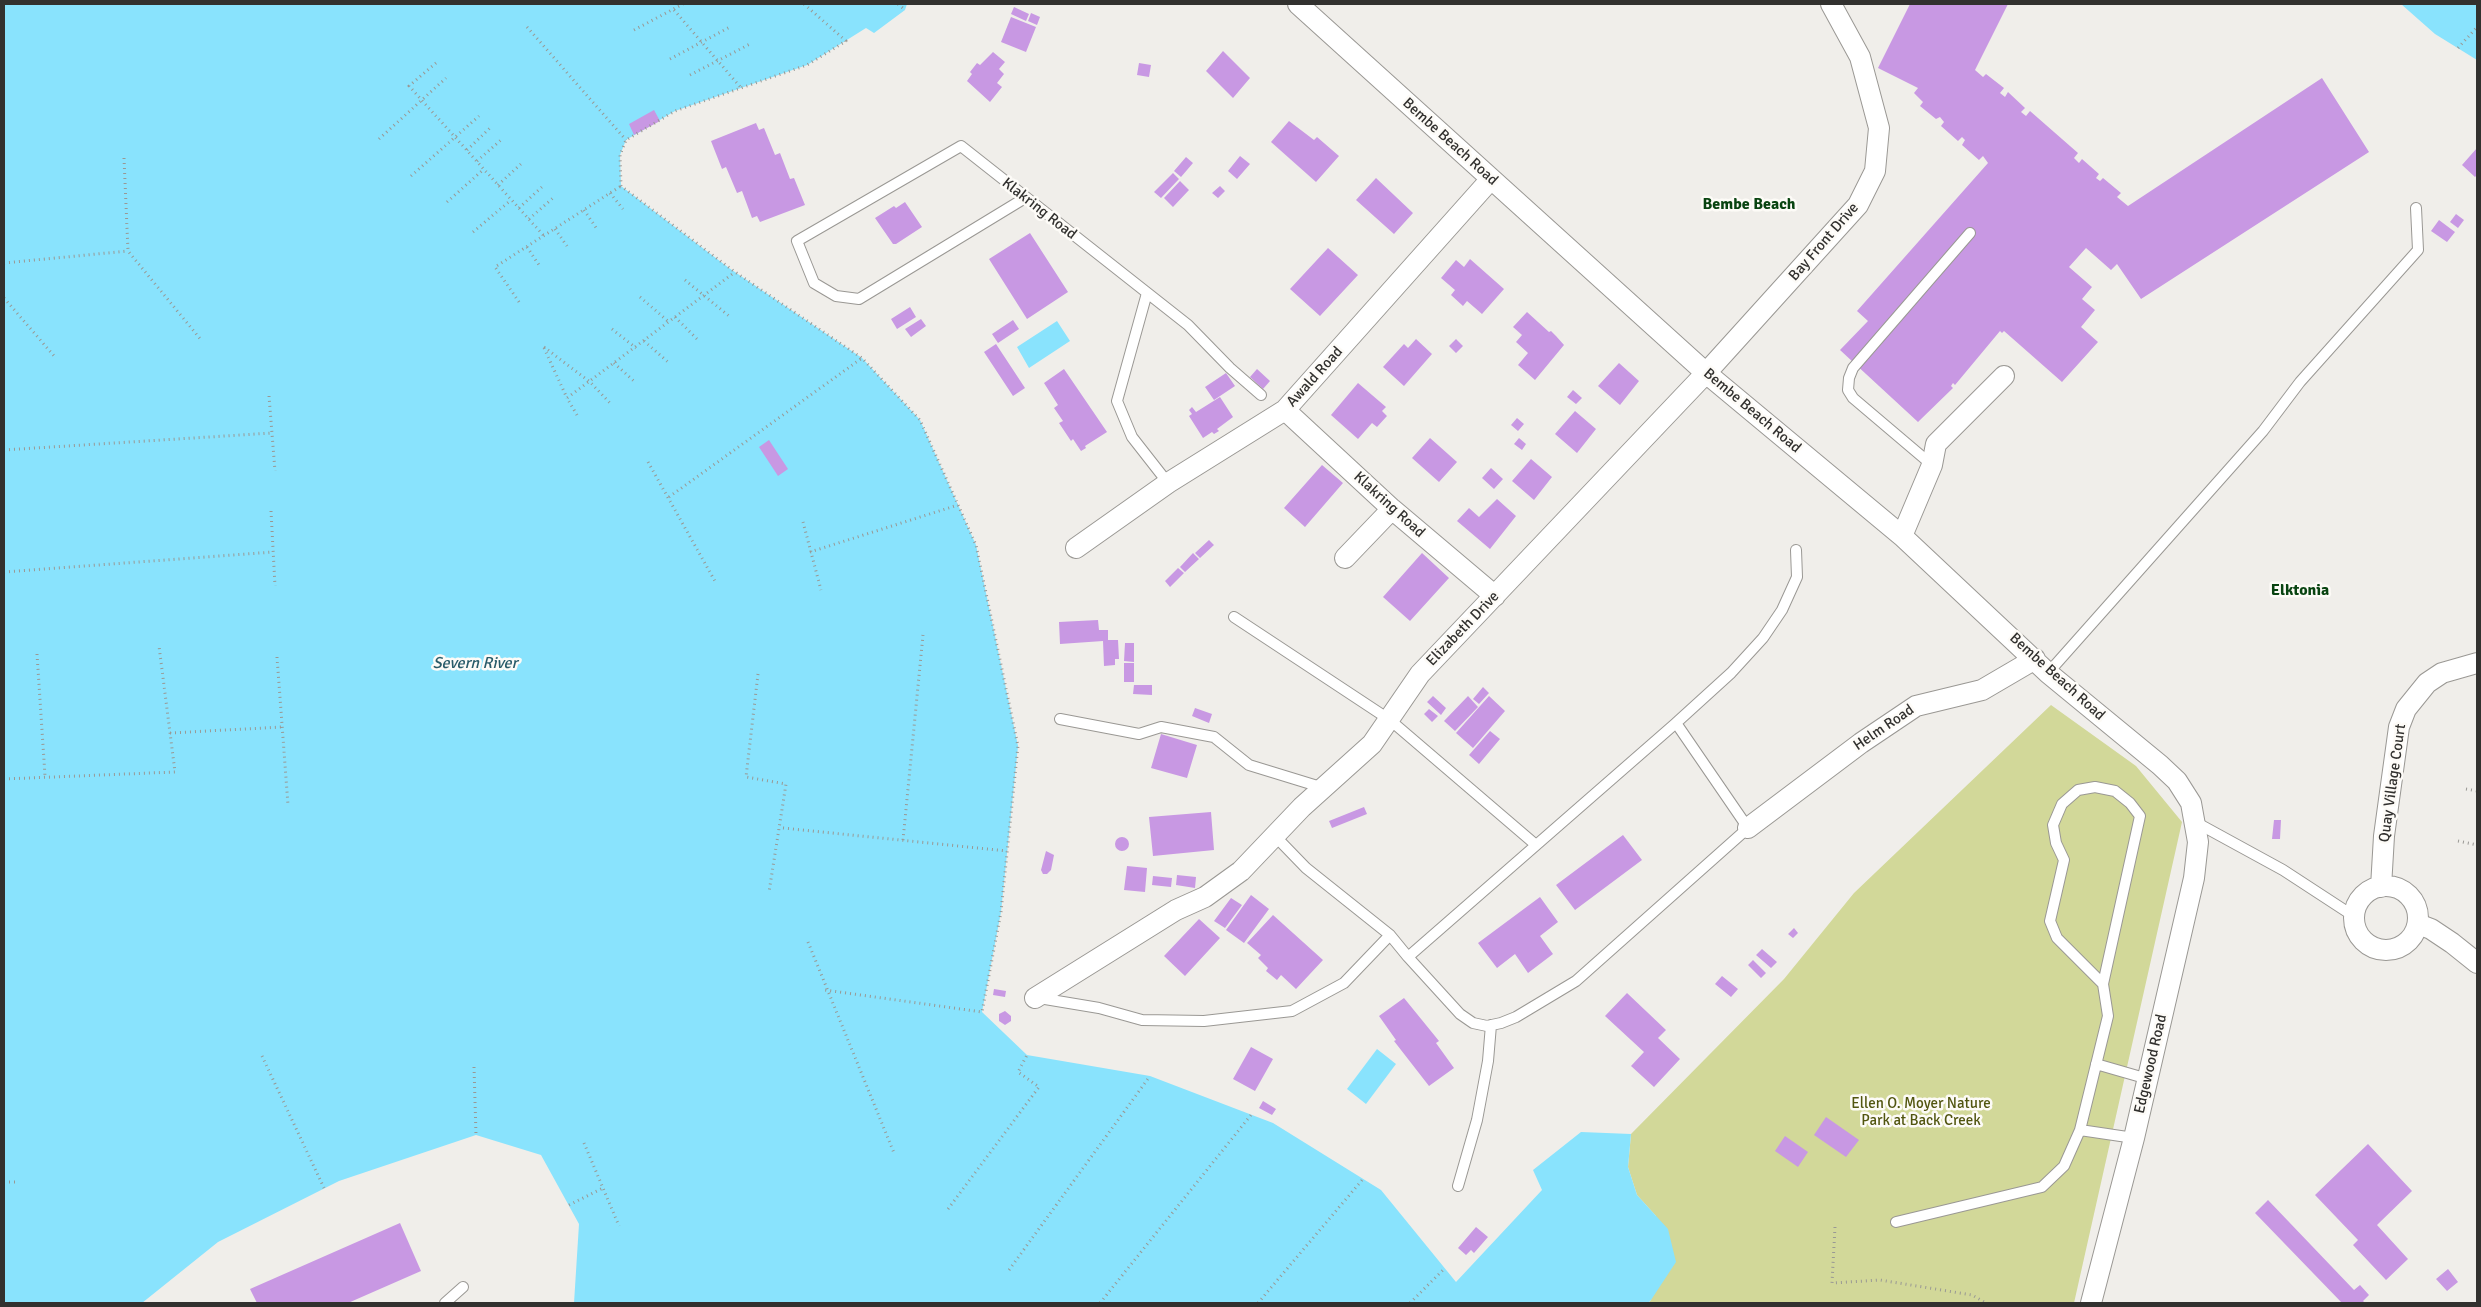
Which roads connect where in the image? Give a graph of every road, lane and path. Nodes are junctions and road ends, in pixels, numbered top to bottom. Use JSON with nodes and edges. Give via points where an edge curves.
{"nodes":[{"id":1,"x":683,"y":4,"type":"edge"},
{"id":2,"x":804,"y":4,"type":"edge"},
{"id":3,"x":898,"y":4,"type":"edge"},
{"id":4,"x":1298,"y":4,"type":"edge"},
{"id":5,"x":1831,"y":4,"type":"edge"},
{"id":6,"x":674,"y":10,"type":"dead end"},
{"id":7,"x":904,"y":10,"type":"dead end"},
{"id":8,"x":527,"y":27,"type":"dead end"},
{"id":9,"x":730,"y":27,"type":"dead end"},
{"id":10,"x":2477,"y":27,"type":"edge"},
{"id":11,"x":634,"y":30,"type":"dead end"},
{"id":12,"x":702,"y":43,"type":"junction"},
{"id":13,"x":750,"y":44,"type":"dead end"},
{"id":14,"x":2458,"y":48,"type":"dead end"},
{"id":15,"x":670,"y":60,"type":"dead end"},
{"id":16,"x":436,"y":63,"type":"dead end"},
{"id":17,"x":690,"y":75,"type":"dead end"},
{"id":18,"x":446,"y":78,"type":"dead end"},
{"id":19,"x":742,"y":89,"type":"junction"},
{"id":20,"x":422,"y":100,"type":"junction"},
{"id":21,"x":479,"y":116,"type":"dead end"},
{"id":22,"x":490,"y":128,"type":"dead end"},
{"id":23,"x":454,"y":136,"type":"junction"},
{"id":24,"x":379,"y":139,"type":"dead end"},
{"id":25,"x":501,"y":140,"type":"dead end"},
{"id":26,"x":626,"y":140,"type":"junction"},
{"id":27,"x":467,"y":150,"type":"junction"},
{"id":28,"x":124,"y":158,"type":"dead end"},
{"id":29,"x":477,"y":162,"type":"junction"},
{"id":30,"x":522,"y":163,"type":"dead end"},
{"id":31,"x":484,"y":169,"type":"junction"},
{"id":32,"x":411,"y":176,"type":"dead end"},
{"id":33,"x":1491,"y":179,"type":"junction"},
{"id":34,"x":498,"y":185,"type":"junction"},
{"id":35,"x":543,"y":186,"type":"dead end"},
{"id":36,"x":621,"y":186,"type":"junction"},
{"id":37,"x":610,"y":193,"type":"junction"},
{"id":38,"x":553,"y":198,"type":"dead end"},
{"id":39,"x":1024,"y":198,"type":"junction"},
{"id":40,"x":511,"y":200,"type":"junction"},
{"id":41,"x":447,"y":202,"type":"dead end"},
{"id":42,"x":518,"y":208,"type":"junction"},
{"id":43,"x":2416,"y":208,"type":"dead end"},
{"id":44,"x":623,"y":209,"type":"dead end"},
{"id":45,"x":584,"y":210,"type":"junction"},
{"id":46,"x":529,"y":219,"type":"junction"},
{"id":47,"x":555,"y":229,"type":"junction"},
{"id":48,"x":597,"y":229,"type":"dead end"},
{"id":49,"x":474,"y":232,"type":"dead end"},
{"id":50,"x":1970,"y":233,"type":"dead end"},
{"id":51,"x":544,"y":236,"type":"junction"},
{"id":52,"x":568,"y":246,"type":"dead end"},
{"id":53,"x":527,"y":247,"type":"junction"},
{"id":54,"x":128,"y":251,"type":"junction"},
{"id":55,"x":4,"y":263,"type":"edge"},
{"id":56,"x":539,"y":265,"type":"dead end"},
{"id":57,"x":735,"y":272,"type":"junction"},
{"id":58,"x":685,"y":280,"type":"dead end"},
{"id":59,"x":1146,"y":293,"type":"junction"},
{"id":60,"x":703,"y":296,"type":"junction"},
{"id":61,"x":4,"y":298,"type":"edge"},
{"id":62,"x":640,"y":298,"type":"dead end"},
{"id":63,"x":519,"y":302,"type":"dead end"},
{"id":64,"x":729,"y":316,"type":"dead end"},
{"id":65,"x":675,"y":317,"type":"junction"},
{"id":66,"x":669,"y":322,"type":"junction"},
{"id":67,"x":612,"y":329,"type":"dead end"},
{"id":68,"x":697,"y":339,"type":"dead end"},
{"id":69,"x":202,"y":341,"type":"dead end"},
{"id":70,"x":644,"y":341,"type":"junction"},
{"id":71,"x":636,"y":348,"type":"junction"},
{"id":72,"x":54,"y":357,"type":"dead end"},
{"id":73,"x":862,"y":358,"type":"junction"},
{"id":74,"x":668,"y":362,"type":"dead end"},
{"id":75,"x":614,"y":363,"type":"junction"},
{"id":76,"x":1706,"y":373,"type":"junction"},
{"id":77,"x":2004,"y":376,"type":"dead end"},
{"id":78,"x":590,"y":382,"type":"junction"},
{"id":79,"x":636,"y":384,"type":"dead end"},
{"id":80,"x":1261,"y":395,"type":"dead end"},
{"id":81,"x":269,"y":396,"type":"dead end"},
{"id":82,"x":567,"y":398,"type":"junction"},
{"id":83,"x":611,"y":404,"type":"dead end"},
{"id":84,"x":1285,"y":410,"type":"junction"},
{"id":85,"x":577,"y":415,"type":"dead end"},
{"id":86,"x":272,"y":433,"type":"junction"},
{"id":87,"x":4,"y":450,"type":"edge"},
{"id":88,"x":648,"y":462,"type":"dead end"},
{"id":89,"x":1932,"y":465,"type":"junction"},
{"id":90,"x":275,"y":471,"type":"dead end"},
{"id":91,"x":1168,"y":483,"type":"junction"},
{"id":92,"x":669,"y":497,"type":"dead end"},
{"id":93,"x":958,"y":506,"type":"junction"},
{"id":94,"x":1392,"y":509,"type":"junction"},
{"id":95,"x":271,"y":511,"type":"dead end"},
{"id":96,"x":803,"y":522,"type":"dead end"},
{"id":97,"x":1902,"y":536,"type":"junction"},
{"id":98,"x":1076,"y":548,"type":"dead end"},
{"id":99,"x":1796,"y":550,"type":"dead end"},
{"id":100,"x":273,"y":552,"type":"junction"},
{"id":101,"x":810,"y":552,"type":"dead end"},
{"id":102,"x":1345,"y":558,"type":"dead end"},
{"id":103,"x":4,"y":572,"type":"edge"},
{"id":104,"x":716,"y":583,"type":"dead end"},
{"id":105,"x":275,"y":586,"type":"dead end"},
{"id":106,"x":821,"y":590,"type":"dead end"},
{"id":107,"x":1495,"y":596,"type":"junction"},
{"id":108,"x":1234,"y":617,"type":"dead end"},
{"id":109,"x":923,"y":634,"type":"dead end"},
{"id":110,"x":159,"y":646,"type":"dead end"},
{"id":111,"x":37,"y":654,"type":"dead end"},
{"id":112,"x":277,"y":658,"type":"dead end"},
{"id":113,"x":2477,"y":663,"type":"edge"},
{"id":114,"x":2042,"y":666,"type":"junction"},
{"id":115,"x":758,"y":674,"type":"dead end"},
{"id":116,"x":1060,"y":719,"type":"dead end"},
{"id":117,"x":1390,"y":720,"type":"junction"},
{"id":118,"x":1676,"y":723,"type":"junction"},
{"id":119,"x":282,"y":727,"type":"junction"},
{"id":120,"x":170,"y":733,"type":"junction"},
{"id":121,"x":45,"y":776,"type":"junction"},
{"id":122,"x":4,"y":779,"type":"edge"},
{"id":123,"x":1324,"y":788,"type":"junction"},
{"id":124,"x":2466,"y":789,"type":"dead end"},
{"id":125,"x":2477,"y":790,"type":"edge"},
{"id":126,"x":288,"y":805,"type":"dead end"},
{"id":127,"x":2196,"y":823,"type":"junction"},
{"id":128,"x":783,"y":828,"type":"dead end"},
{"id":129,"x":1748,"y":828,"type":"junction"},
{"id":130,"x":1275,"y":836,"type":"junction"},
{"id":131,"x":903,"y":840,"type":"junction"},
{"id":132,"x":2458,"y":842,"type":"dead end"},
{"id":133,"x":2477,"y":845,"type":"edge"},
{"id":134,"x":1536,"y":846,"type":"junction"},
{"id":135,"x":1007,"y":851,"type":"junction"},
{"id":136,"x":2381,"y":887,"type":"junction"},
{"id":137,"x":769,"y":892,"type":"dead end"},
{"id":138,"x":2355,"y":917,"type":"junction"},
{"id":139,"x":2418,"y":924,"type":"junction"},
{"id":140,"x":1390,"y":935,"type":"junction"},
{"id":141,"x":808,"y":942,"type":"dead end"},
{"id":142,"x":1408,"y":957,"type":"junction"},
{"id":143,"x":2477,"y":963,"type":"edge"},
{"id":144,"x":2104,"y":984,"type":"junction"},
{"id":145,"x":825,"y":990,"type":"dead end"},
{"id":146,"x":1035,"y":998,"type":"joint"},
{"id":147,"x":1491,"y":1025,"type":"junction"},
{"id":148,"x":1027,"y":1055,"type":"dead end"},
{"id":149,"x":262,"y":1056,"type":"dead end"},
{"id":150,"x":2096,"y":1064,"type":"junction"},
{"id":151,"x":474,"y":1067,"type":"dead end"},
{"id":152,"x":1150,"y":1076,"type":"dead end"},
{"id":153,"x":2148,"y":1078,"type":"junction"},
{"id":154,"x":1251,"y":1115,"type":"dead end"},
{"id":155,"x":2080,"y":1130,"type":"junction"},
{"id":156,"x":476,"y":1134,"type":"dead end"},
{"id":157,"x":2134,"y":1138,"type":"junction"},
{"id":158,"x":584,"y":1143,"type":"dead end"},
{"id":159,"x":894,"y":1153,"type":"dead end"},
{"id":160,"x":1363,"y":1179,"type":"dead end"},
{"id":161,"x":4,"y":1182,"type":"edge"},
{"id":162,"x":18,"y":1182,"type":"dead end"},
{"id":163,"x":1458,"y":1186,"type":"dead end"},
{"id":164,"x":324,"y":1188,"type":"dead end"},
{"id":165,"x":603,"y":1188,"type":"junction"},
{"id":166,"x":568,"y":1205,"type":"dead end"},
{"id":167,"x":948,"y":1209,"type":"dead end"},
{"id":168,"x":1896,"y":1222,"type":"dead end"},
{"id":169,"x":620,"y":1226,"type":"dead end"},
{"id":170,"x":1835,"y":1227,"type":"dead end"},
{"id":171,"x":1445,"y":1268,"type":"dead end"},
{"id":172,"x":1009,"y":1270,"type":"dead end"},
{"id":173,"x":463,"y":1287,"type":"dead end"},
{"id":174,"x":445,"y":1303,"type":"edge"},
{"id":175,"x":1100,"y":1303,"type":"edge"},
{"id":176,"x":1258,"y":1303,"type":"edge"},
{"id":177,"x":1410,"y":1303,"type":"edge"},
{"id":178,"x":1986,"y":1303,"type":"edge"},
{"id":179,"x":2091,"y":1303,"type":"edge"}],
"edges":[{"from":1,"to":11,"type":"path"},
{"from":2,"to":19,"type":"path","via":[[846,41],[807,65]]},
{"from":3,"to":7,"type":"path"},
{"from":4,"to":33,"type":"street","name":"Bembe Beach Road"},
{"from":5,"to":76,"type":"street","name":"Bay Front Drive","via":[[1860,57],[1879,128],[1874,171],[1858,205]]},
{"from":6,"to":12,"type":"path"},
{"from":8,"to":26,"type":"path"},
{"from":9,"to":12,"type":"path"},
{"from":10,"to":14,"type":"path"},
{"from":12,"to":15,"type":"path"},
{"from":12,"to":19,"type":"path"},
{"from":13,"to":17,"type":"path"},
{"from":16,"to":20,"type":"path","via":[[409,86]]},
{"from":18,"to":20,"type":"path"},
{"from":19,"to":26,"type":"path","via":[[675,111]]},
{"from":20,"to":23,"type":"path"},
{"from":20,"to":24,"type":"path"},
{"from":21,"to":23,"type":"path"},
{"from":22,"to":27,"type":"path"},
{"from":23,"to":27,"type":"path"},
{"from":23,"to":32,"type":"path"},
{"from":25,"to":29,"type":"path"},
{"from":26,"to":36,"type":"path","via":[[620,155]]},
{"from":27,"to":29,"type":"path"},
{"from":28,"to":54,"type":"path"},
{"from":29,"to":31,"type":"path"},
{"from":30,"to":34,"type":"path"},
{"from":31,"to":34,"type":"path"},
{"from":31,"to":41,"type":"path"},
{"from":33,"to":76,"type":"street","name":"Bembe Beach Road"},
{"from":33,"to":84,"type":"street","name":"Awald Road"},
{"from":34,"to":40,"type":"path"},
{"from":35,"to":42,"type":"path"},
{"from":36,"to":37,"type":"path"},
{"from":36,"to":57,"type":"path"},
{"from":37,"to":44,"type":"path"},
{"from":37,"to":45,"type":"path"},
{"from":38,"to":46,"type":"path"},
{"from":39,"to":39,"type":"lane","name":"Klakring Road","via":[[961,146],[797,241],[814,283],[836,296],[859,300]]},
{"from":39,"to":59,"type":"lane","name":"Klakring Road"},
{"from":40,"to":42,"type":"path"},
{"from":40,"to":49,"type":"path"},
{"from":42,"to":46,"type":"path"},
{"from":43,"to":114,"type":"lane","via":[[2418,250],[2300,382],[2263,431]]},
{"from":45,"to":47,"type":"path"},
{"from":45,"to":48,"type":"path"},
{"from":46,"to":51,"type":"path"},
{"from":47,"to":51,"type":"path"},
{"from":47,"to":52,"type":"path"},
{"from":50,"to":89,"type":"lane","via":[[1853,368],[1849,378],[1848,390],[1852,398]]},
{"from":51,"to":53,"type":"path"},
{"from":53,"to":56,"type":"path"},
{"from":53,"to":63,"type":"path","via":[[496,267]]},
{"from":54,"to":55,"type":"path"},
{"from":54,"to":69,"type":"path"},
{"from":57,"to":60,"type":"path"},
{"from":57,"to":73,"type":"path"},
{"from":58,"to":60,"type":"path"},
{"from":59,"to":80,"type":"lane","name":"Klakring Road","via":[[1188,325]]},
{"from":59,"to":91,"type":"lane","via":[[1118,401],[1132,437]]},
{"from":60,"to":64,"type":"path"},
{"from":60,"to":65,"type":"path"},
{"from":61,"to":72,"type":"path"},
{"from":62,"to":66,"type":"path"},
{"from":65,"to":66,"type":"path"},
{"from":65,"to":68,"type":"path"},
{"from":66,"to":70,"type":"path"},
{"from":67,"to":71,"type":"path"},
{"from":70,"to":71,"type":"path"},
{"from":70,"to":74,"type":"path"},
{"from":71,"to":75,"type":"path"},
{"from":73,"to":92,"type":"path"},
{"from":73,"to":93,"type":"path","via":[[920,420]]},
{"from":75,"to":78,"type":"path"},
{"from":75,"to":79,"type":"path"},
{"from":76,"to":97,"type":"street","name":"Bembe Beach Road"},
{"from":76,"to":107,"type":"street","name":"Elizabeth Drive"},
{"from":77,"to":89,"type":"street","via":[[1936,444]]},
{"from":78,"to":82,"type":"path"},
{"from":78,"to":82,"type":"path","via":[[544,347]]},
{"from":78,"to":83,"type":"path"},
{"from":81,"to":86,"type":"path"},
{"from":82,"to":85,"type":"path"},
{"from":84,"to":91,"type":"street","name":"Awald Road"},
{"from":84,"to":94,"type":"street","name":"Klakring Road"},
{"from":86,"to":87,"type":"path"},
{"from":86,"to":90,"type":"path"},
{"from":88,"to":104,"type":"path"},
{"from":89,"to":97,"type":"street"},
{"from":91,"to":98,"type":"street","name":"Awald Road"},
{"from":93,"to":101,"type":"path"},
{"from":93,"to":135,"type":"path","via":[[976,545],[1018,746]]},
{"from":94,"to":102,"type":"street"},
{"from":94,"to":107,"type":"street","name":"Klakring Road"},
{"from":95,"to":100,"type":"path"},
{"from":96,"to":106,"type":"path"},
{"from":97,"to":114,"type":"street","name":"Bembe Beach Road"},
{"from":99,"to":118,"type":"lane","via":[[1797,577],[1782,610],[1763,638],[1731,673]]},
{"from":100,"to":103,"type":"path"},
{"from":100,"to":105,"type":"path"},
{"from":107,"to":117,"type":"street","name":"Elizabeth Drive","via":[[1420,674]]},
{"from":108,"to":117,"type":"lane"},
{"from":109,"to":131,"type":"path"},
{"from":110,"to":120,"type":"path"},
{"from":111,"to":121,"type":"path"},
{"from":112,"to":119,"type":"path"},
{"from":113,"to":136,"type":"street","name":"Quay Village Court","via":[[2442,672],[2427,683],[2406,709],[2399,727],[2384,836]]},
{"from":114,"to":127,"type":"street","name":"Bembe Beach Road","via":[[2177,782],[2191,803]]},
{"from":114,"to":129,"type":"street","name":"Helm Road","via":[[1982,690],[1916,706]]},
{"from":115,"to":137,"type":"path","via":[[746,777],[786,784]]},
{"from":116,"to":123,"type":"lane","via":[[1138,734],[1161,727],[1214,738],[1249,766]]},
{"from":117,"to":123,"type":"street","name":"Elizabeth Drive","via":[[1372,744]]},
{"from":117,"to":134,"type":"lane"},
{"from":118,"to":129,"type":"lane"},
{"from":118,"to":134,"type":"lane"},
{"from":119,"to":120,"type":"path"},
{"from":119,"to":126,"type":"path"},
{"from":120,"to":121,"type":"path","via":[[175,772]]},
{"from":121,"to":122,"type":"path"},
{"from":123,"to":130,"type":"street","name":"Elizabeth Drive"},
{"from":124,"to":125,"type":"path"},
{"from":127,"to":138,"type":"lane","via":[[2284,870]]},
{"from":127,"to":153,"type":"street","name":"Edgewood Road","via":[[2198,842],[2194,878]]},
{"from":128,"to":131,"type":"path"},
{"from":129,"to":147,"type":"lane","via":[[1576,981],[1516,1017]]},
{"from":130,"to":140,"type":"lane","via":[[1306,868]]},
{"from":130,"to":146,"type":"street","name":"Elizabeth Drive","via":[[1241,871],[1205,897],[1176,910]]},
{"from":131,"to":135,"type":"path"},
{"from":132,"to":133,"type":"path"},
{"from":134,"to":142,"type":"lane"},
{"from":135,"to":145,"type":"path","via":[[1001,912],[982,1012]]},
{"from":136,"to":138,"type":"street","via":[[2368,892],[2358,903]]},
{"from":136,"to":139,"type":"street","via":[[2396,888],[2410,896],[2417,909]]},
{"from":138,"to":139,"type":"street","via":[[2362,939],[2382,950],[2405,944]]},
{"from":139,"to":143,"type":"street","via":[[2431,929]]},
{"from":140,"to":142,"type":"lane"},
{"from":140,"to":146,"type":"lane","via":[[1344,983],[1292,1011],[1204,1022],[1142,1020],[1099,1008]]},
{"from":141,"to":159,"type":"path"},
{"from":142,"to":147,"type":"lane","via":[[1460,1014],[1473,1023]]},
{"from":144,"to":144,"type":"lane","via":[[2140,816],[2115,791],[2095,787],[2078,790],[2062,804],[2053,825],[2056,843],[2064,860],[2050,921],[2057,938]]},
{"from":144,"to":150,"type":"lane","via":[[2108,1016]]},
{"from":147,"to":163,"type":"lane","via":[[1477,1120]]},
{"from":148,"to":167,"type":"path","via":[[1018,1072],[1039,1087]]},
{"from":149,"to":164,"type":"path"},
{"from":150,"to":153,"type":"lane"},
{"from":150,"to":155,"type":"lane"},
{"from":151,"to":156,"type":"path"},
{"from":152,"to":172,"type":"path"},
{"from":153,"to":157,"type":"street","name":"Edgewood Road"},
{"from":154,"to":175,"type":"path"},
{"from":155,"to":157,"type":"lane"},
{"from":155,"to":168,"type":"lane","via":[[2064,1166],[2042,1188]]},
{"from":157,"to":179,"type":"street","name":"Edgewood Road"},
{"from":158,"to":165,"type":"path"},
{"from":160,"to":176,"type":"path"},
{"from":161,"to":162,"type":"path"},
{"from":165,"to":166,"type":"path"},
{"from":165,"to":169,"type":"path"},
{"from":170,"to":178,"type":"path","via":[[1832,1283],[1880,1280],[1972,1294]]},
{"from":171,"to":177,"type":"path"},
{"from":173,"to":174,"type":"lane"}]}
